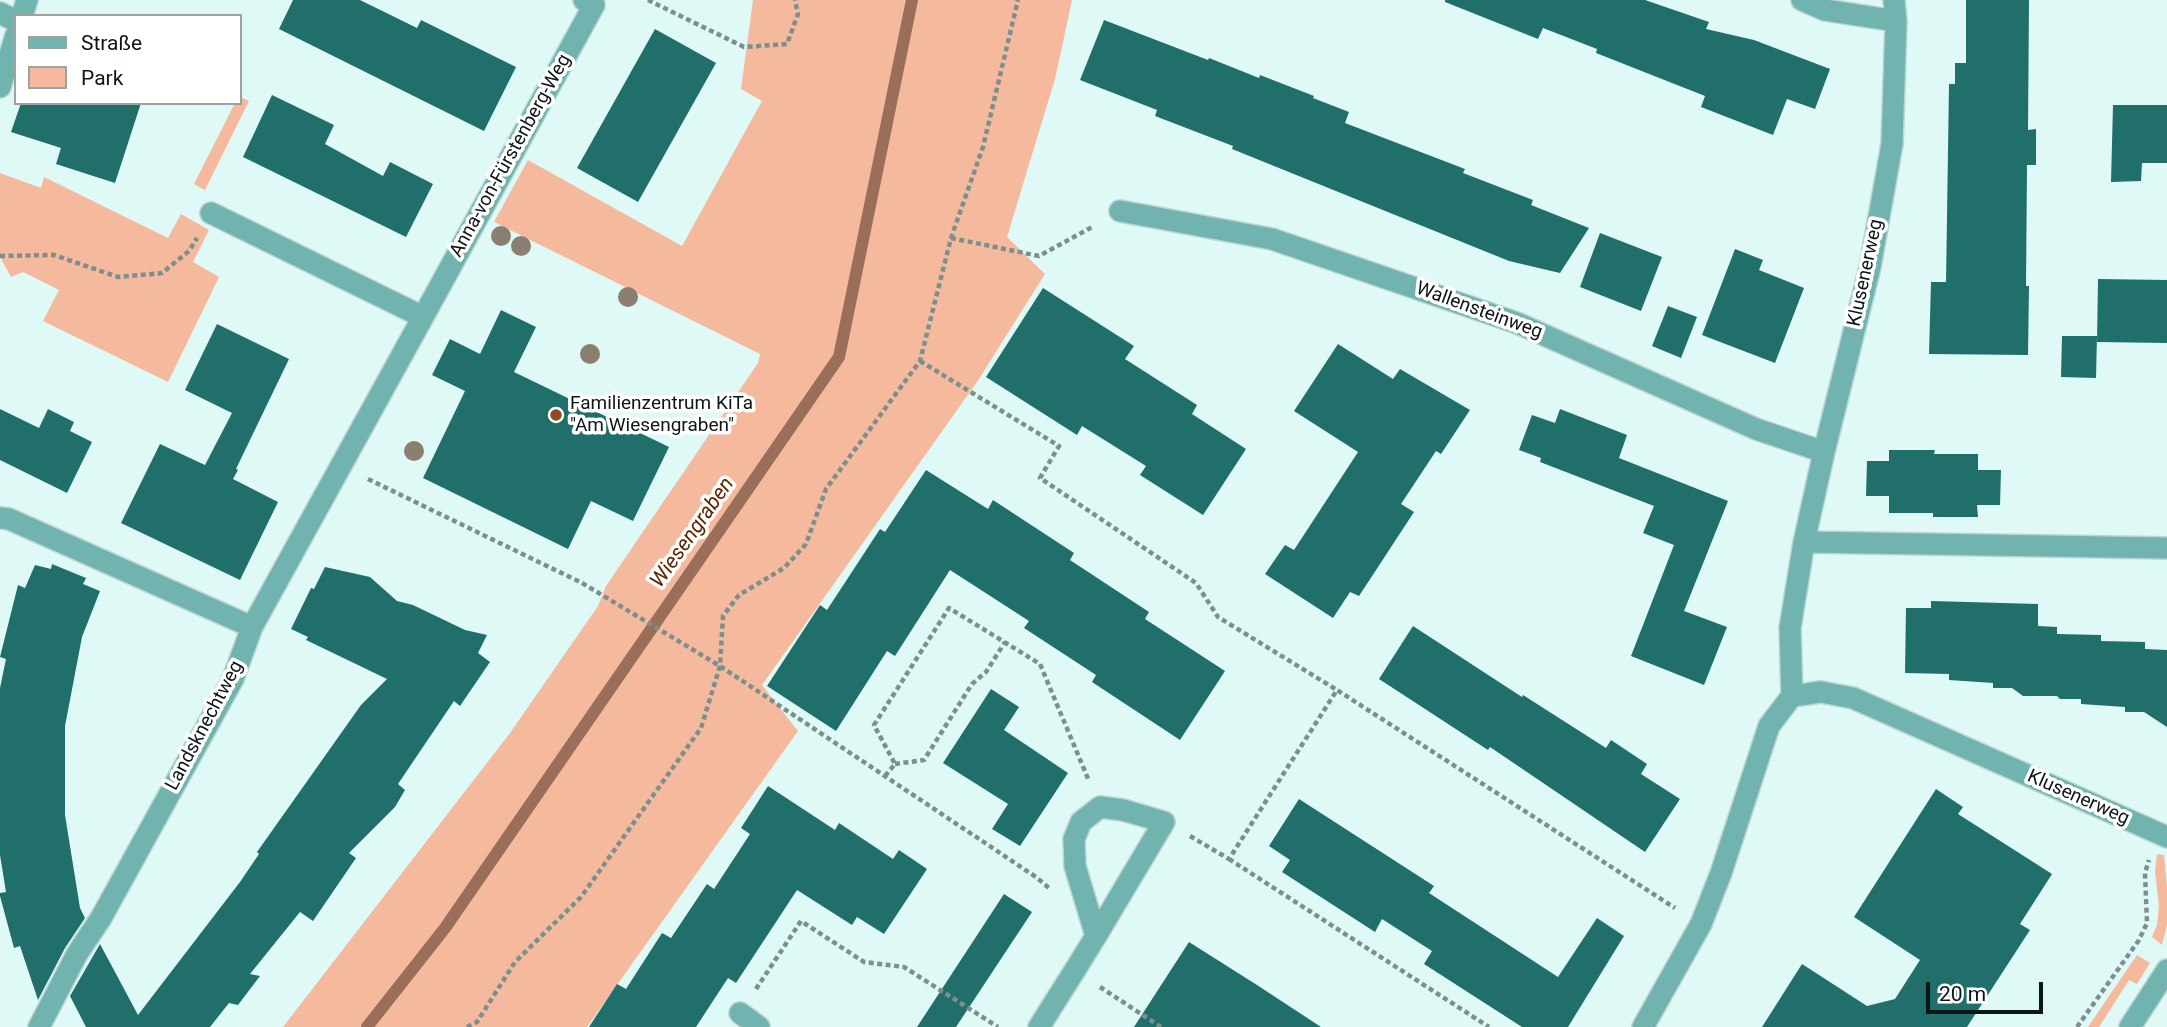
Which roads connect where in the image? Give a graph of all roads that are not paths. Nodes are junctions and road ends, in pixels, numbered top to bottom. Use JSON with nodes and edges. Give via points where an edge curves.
{"nodes":[{"id":1,"x":584,"y":0,"type":"edge"},
{"id":2,"x":1802,"y":0,"type":"edge"},
{"id":3,"x":1895,"y":11,"type":"edge"},
{"id":4,"x":14,"y":42,"type":"edge"},
{"id":5,"x":0,"y":87,"type":"edge"},
{"id":6,"x":1120,"y":211,"type":"road end"},
{"id":7,"x":211,"y":213,"type":"road end"},
{"id":8,"x":423,"y":317,"type":"junction"},
{"id":9,"x":1824,"y":452,"type":"junction"},
{"id":10,"x":0,"y":518,"type":"edge"},
{"id":11,"x":1804,"y":542,"type":"junction"},
{"id":12,"x":2167,"y":548,"type":"edge"},
{"id":13,"x":252,"y":628,"type":"junction"},
{"id":14,"x":1792,"y":696,"type":"junction"},
{"id":15,"x":2162,"y":835,"type":"edge"},
{"id":16,"x":1096,"y":936,"type":"junction"},
{"id":17,"x":2167,"y":970,"type":"edge"},
{"id":18,"x":740,"y":1013,"type":"dead end"},
{"id":19,"x":39,"y":1027,"type":"edge"},
{"id":20,"x":760,"y":1027,"type":"edge"},
{"id":21,"x":1039,"y":1027,"type":"edge"},
{"id":22,"x":1643,"y":1027,"type":"edge"},
{"id":23,"x":2130,"y":1027,"type":"edge"}],
"edges":[{"from":1,"to":8,"type":"street","name":"Anna-von-Fürstenberg-Weg","via":[[594,5]]},
{"from":2,"to":3,"type":"street","via":[[1825,9]]},
{"from":3,"to":9,"type":"street","name":"Klusenerweg","via":[[1892,145],[1870,267]]},
{"from":4,"to":5,"type":"street"},
{"from":6,"to":9,"type":"street","name":"Wallensteinweg","via":[[1272,239],[1465,305],[1517,323],[1756,429]]},
{"from":7,"to":8,"type":"street"},
{"from":8,"to":13,"type":"street","name":"Anna-von-Fürstenberg-Weg"},
{"from":9,"to":11,"type":"street","name":"Klusenerweg"},
{"from":10,"to":13,"type":"street"},
{"from":11,"to":12,"type":"street"},
{"from":11,"to":14,"type":"street","name":"Klusenerweg","via":[[1790,628]]},
{"from":13,"to":19,"type":"street","name":"Landsknechtweg","via":[[233,680]]},
{"from":14,"to":15,"type":"street","name":"Klusenerweg","via":[[1821,692],[1853,698]]},
{"from":14,"to":22,"type":"street","via":[[1769,726],[1702,924]]},
{"from":16,"to":16,"type":"street","via":[[1074,866],[1074,839],[1081,822],[1100,807],[1164,822]]},
{"from":16,"to":21,"type":"street"},
{"from":17,"to":23,"type":"street"},
{"from":18,"to":20,"type":"street"}]}
